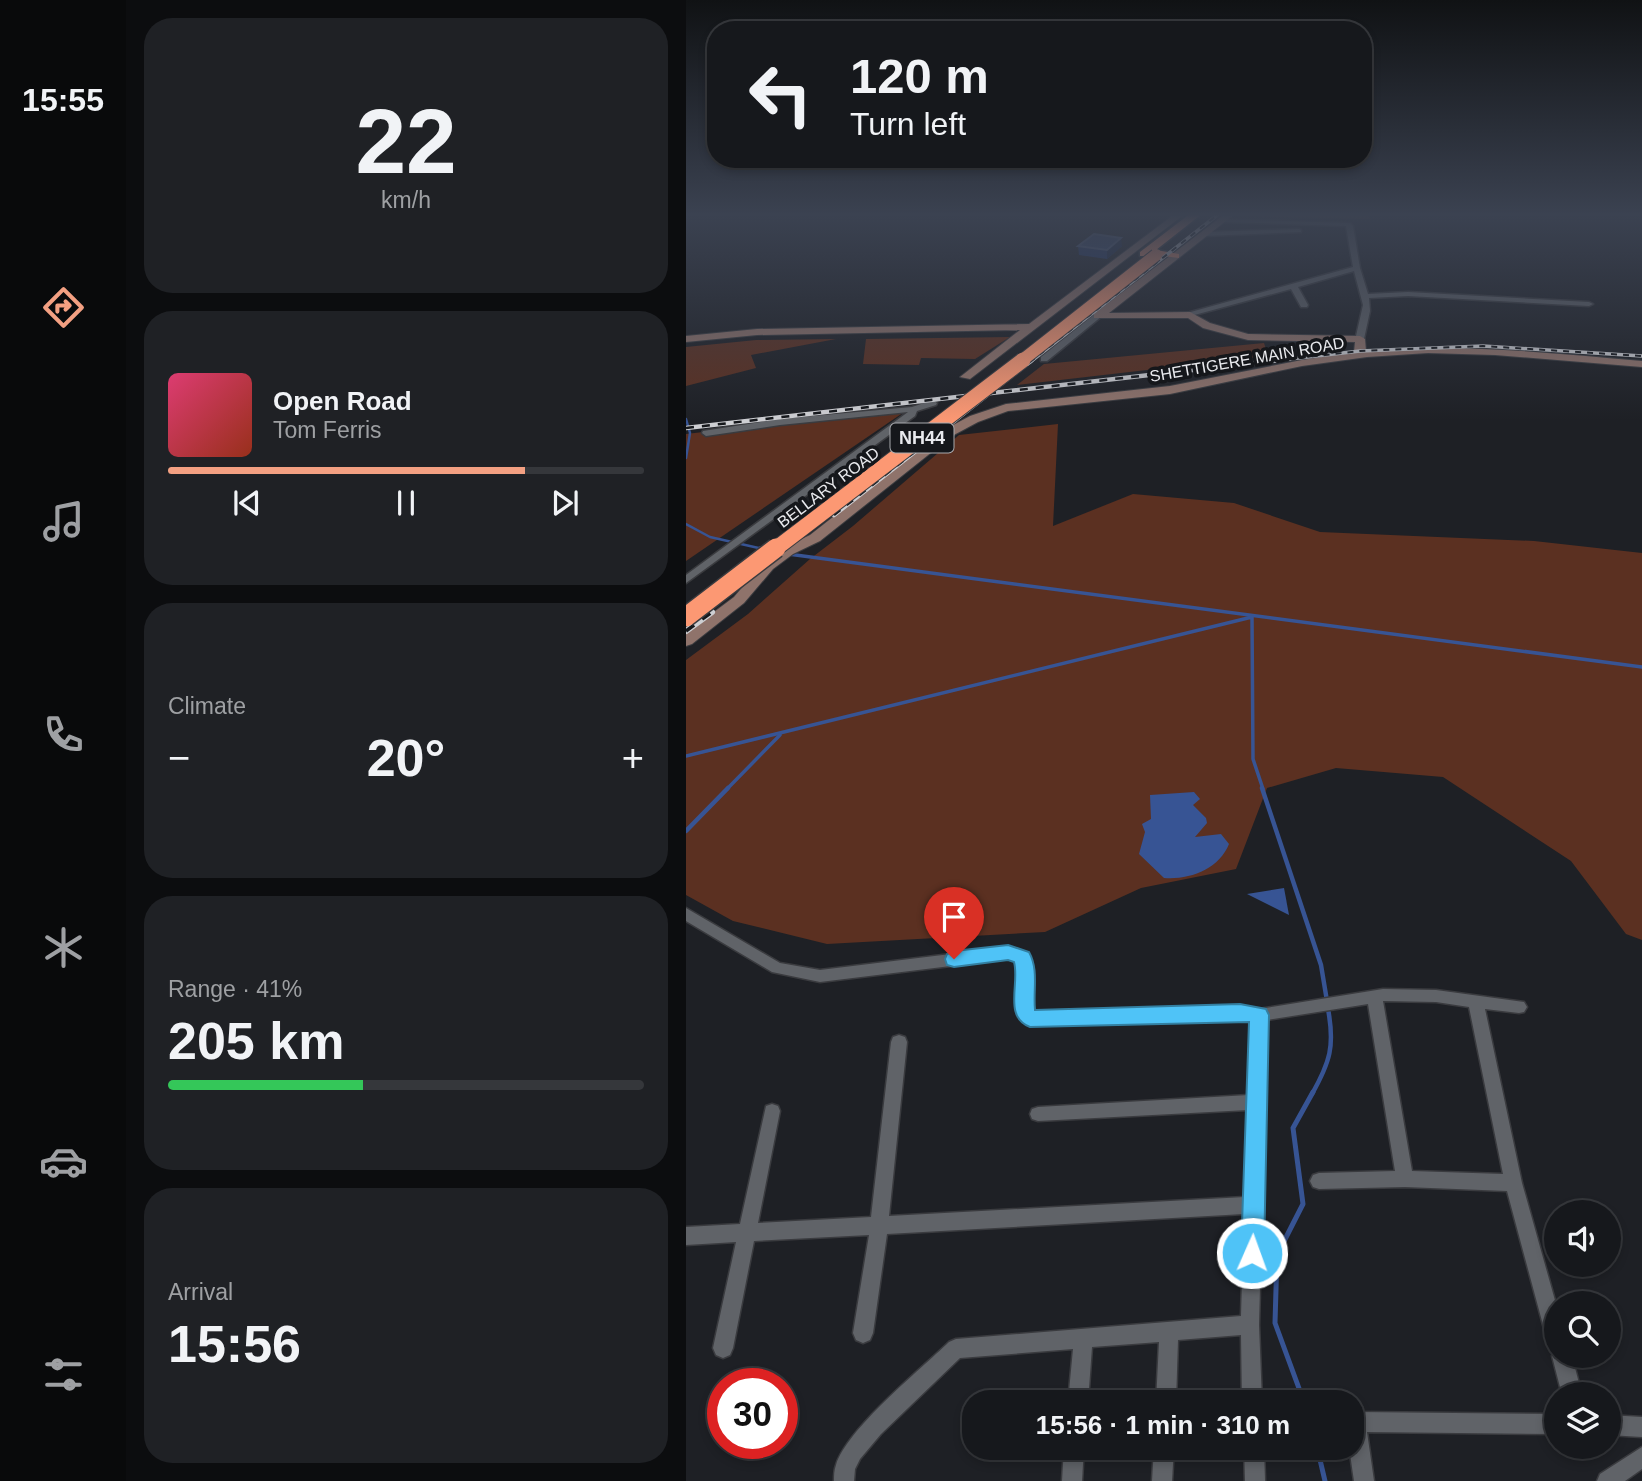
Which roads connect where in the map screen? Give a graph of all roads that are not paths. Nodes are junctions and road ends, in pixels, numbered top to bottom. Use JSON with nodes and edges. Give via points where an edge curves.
{"nodes":[{"id":1,"x":1092,"y":282,"type":"edge"},
{"id":2,"x":1115,"y":282,"type":"edge"},
{"id":3,"x":1120,"y":282,"type":"edge"},
{"id":4,"x":1141,"y":282,"type":"edge"},
{"id":5,"x":1304,"y":282,"type":"edge"},
{"id":6,"x":1362,"y":282,"type":"edge"},
{"id":7,"x":1293,"y":285,"type":"junction"},
{"id":8,"x":1366,"y":296,"type":"junction"},
{"id":9,"x":1589,"y":304,"type":"dead end"},
{"id":10,"x":1304,"y":305,"type":"dead end"},
{"id":11,"x":1189,"y":315,"type":"junction"},
{"id":12,"x":1098,"y":316,"type":"junction"},
{"id":13,"x":1029,"y":330,"type":"junction"},
{"id":14,"x":1360,"y":339,"type":"junction"},
{"id":15,"x":686,"y":341,"type":"edge"},
{"id":16,"x":1360,"y":355,"type":"junction"},
{"id":17,"x":1044,"y":359,"type":"dead end"},
{"id":18,"x":1642,"y":364,"type":"edge"},
{"id":19,"x":966,"y":377,"type":"dead end"},
{"id":20,"x":933,"y":403,"type":"dead end"},
{"id":21,"x":913,"y":409,"type":"junction"},
{"id":22,"x":706,"y":433,"type":"dead end"},
{"id":23,"x":686,"y":580,"type":"edge"},
{"id":24,"x":686,"y":602,"type":"edge"},
{"id":25,"x":686,"y":617,"type":"edge"},
{"id":26,"x":686,"y":641,"type":"edge"},
{"id":27,"x":686,"y":914,"type":"edge"},
{"id":28,"x":1374,"y":996,"type":"junction"},
{"id":29,"x":1476,"y":1002,"type":"junction"},
{"id":30,"x":1519,"y":1007,"type":"dead end"},
{"id":31,"x":1259,"y":1015,"type":"junction"},
{"id":32,"x":899,"y":1042,"type":"dead end"},
{"id":33,"x":1257,"y":1102,"type":"junction"},
{"id":34,"x":772,"y":1111,"type":"dead end"},
{"id":35,"x":1038,"y":1114,"type":"dead end"},
{"id":36,"x":1405,"y":1179,"type":"junction"},
{"id":37,"x":1319,"y":1181,"type":"dead end"},
{"id":38,"x":1513,"y":1183,"type":"junction"},
{"id":39,"x":1254,"y":1205,"type":"junction"},
{"id":40,"x":879,"y":1226,"type":"junction"},
{"id":41,"x":747,"y":1233,"type":"junction"},
{"id":42,"x":686,"y":1236,"type":"edge"},
{"id":43,"x":1544,"y":1293,"type":"edge"},
{"id":44,"x":1250,"y":1325,"type":"junction"},
{"id":45,"x":1169,"y":1332,"type":"junction"},
{"id":46,"x":863,"y":1333,"type":"dead end"},
{"id":47,"x":1083,"y":1339,"type":"junction"},
{"id":48,"x":723,"y":1348,"type":"dead end"},
{"id":49,"x":1079,"y":1390,"type":"edge"},
{"id":50,"x":1167,"y":1390,"type":"edge"},
{"id":51,"x":1252,"y":1390,"type":"edge"},
{"id":52,"x":1544,"y":1424,"type":"edge"},
{"id":53,"x":1621,"y":1426,"type":"edge"},
{"id":54,"x":1642,"y":1427,"type":"edge"},
{"id":55,"x":1642,"y":1457,"type":"edge"},
{"id":56,"x":1073,"y":1460,"type":"edge"},
{"id":57,"x":1163,"y":1460,"type":"edge"},
{"id":58,"x":1254,"y":1460,"type":"edge"},
{"id":59,"x":844,"y":1481,"type":"edge"},
{"id":60,"x":1072,"y":1481,"type":"edge"},
{"id":61,"x":1162,"y":1481,"type":"edge"},
{"id":62,"x":1255,"y":1481,"type":"edge"},
{"id":63,"x":1364,"y":1481,"type":"edge"},
{"id":64,"x":1607,"y":1481,"type":"edge"}],
"edges":[{"from":1,"to":13,"type":"street"},
{"from":2,"to":24,"type":"highway","name":"BELLARY ROAD","number":"NH44"},
{"from":3,"to":25,"type":"highway","name":"BELLARY ROAD","number":"NH44","bridge":true},
{"from":4,"to":12,"type":"street"},
{"from":5,"to":7,"type":"street"},
{"from":6,"to":8,"type":"street"},
{"from":7,"to":10,"type":"street"},
{"from":7,"to":11,"type":"street"},
{"from":8,"to":9,"type":"street","via":[[1408,294]]},
{"from":8,"to":14,"type":"street"},
{"from":11,"to":12,"type":"street"},
{"from":11,"to":14,"type":"street","via":[[1204,326],[1249,336]]},
{"from":12,"to":17,"type":"street"},
{"from":13,"to":15,"type":"street"},
{"from":13,"to":19,"type":"street"},
{"from":14,"to":16,"type":"street"},
{"from":16,"to":18,"type":"street","name":"SHETTIGERE MAIN ROAD","via":[[1495,352]]},
{"from":16,"to":26,"type":"street","name":"SHETTIGERE MAIN ROAD","via":[[1170,390],[1006,408],[974,419],[947,433],[815,538],[768,566],[739,600]]},
{"from":20,"to":21,"type":"street"},
{"from":21,"to":22,"type":"street"},
{"from":21,"to":23,"type":"street"},
{"from":27,"to":31,"type":"street","via":[[777,968],[801,974],[820,976],[1008,953],[1023,957],[1024,1011],[1030,1018]]},
{"from":28,"to":29,"type":"street","via":[[1436,996]]},
{"from":28,"to":31,"type":"street"},
{"from":28,"to":36,"type":"street"},
{"from":29,"to":30,"type":"street"},
{"from":29,"to":38,"type":"street"},
{"from":31,"to":33,"type":"street"},
{"from":32,"to":40,"type":"street"},
{"from":33,"to":35,"type":"street"},
{"from":33,"to":39,"type":"street"},
{"from":34,"to":41,"type":"street"},
{"from":36,"to":37,"type":"street"},
{"from":36,"to":38,"type":"street"},
{"from":38,"to":43,"type":"street"},
{"from":39,"to":40,"type":"street"},
{"from":39,"to":44,"type":"street"},
{"from":40,"to":41,"type":"street"},
{"from":40,"to":46,"type":"street"},
{"from":41,"to":42,"type":"street"},
{"from":41,"to":48,"type":"street"},
{"from":44,"to":45,"type":"street"},
{"from":44,"to":51,"type":"street"},
{"from":45,"to":47,"type":"street"},
{"from":45,"to":50,"type":"street"},
{"from":47,"to":49,"type":"street"},
{"from":47,"to":59,"type":"street","via":[[956,1349],[874,1427],[849,1460]]},
{"from":52,"to":63,"type":"street","via":[[1356,1422]]},
{"from":53,"to":54,"type":"street"},
{"from":55,"to":64,"type":"street"},
{"from":56,"to":60,"type":"street"},
{"from":57,"to":61,"type":"street"},
{"from":58,"to":62,"type":"street"}]}
